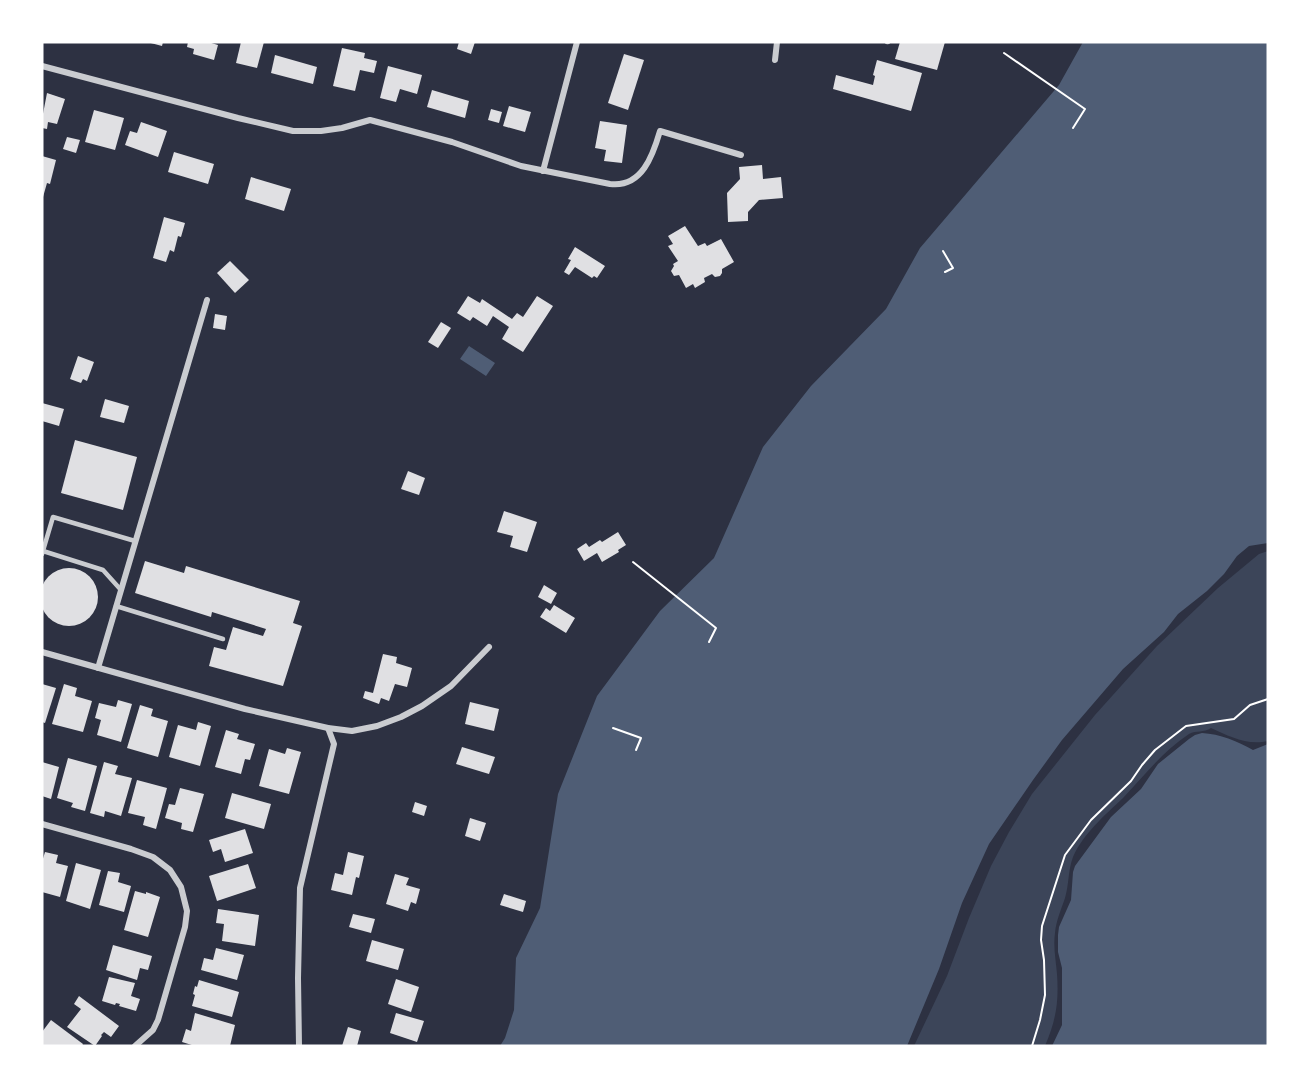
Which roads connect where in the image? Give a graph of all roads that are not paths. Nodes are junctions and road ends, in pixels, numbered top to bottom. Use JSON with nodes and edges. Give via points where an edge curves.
{"nodes":[{"id":1,"x":577,"y":42,"type":"edge"},
{"id":2,"x":777,"y":42,"type":"edge"},
{"id":3,"x":775,"y":60,"type":"dead end"},
{"id":4,"x":42,"y":66,"type":"edge"},
{"id":5,"x":741,"y":155,"type":"dead end"},
{"id":6,"x":543,"y":171,"type":"junction"},
{"id":7,"x":207,"y":300,"type":"dead end"},
{"id":8,"x":135,"y":542,"type":"junction"},
{"id":9,"x":42,"y":553,"type":"edge"},
{"id":10,"x":121,"y":591,"type":"junction"},
{"id":11,"x":116,"y":606,"type":"junction"},
{"id":12,"x":223,"y":639,"type":"dead end"},
{"id":13,"x":489,"y":647,"type":"dead end"},
{"id":14,"x":42,"y":652,"type":"edge"},
{"id":15,"x":98,"y":668,"type":"junction"},
{"id":16,"x":328,"y":728,"type":"junction"},
{"id":17,"x":42,"y":824,"type":"edge"},
{"id":18,"x":135,"y":1046,"type":"edge"},
{"id":19,"x":299,"y":1046,"type":"edge"}],
"edges":[{"from":1,"to":6,"type":"street"},
{"from":2,"to":3,"type":"street"},
{"from":4,"to":6,"type":"street","via":[[293,131],[342,128],[370,120]]},
{"from":5,"to":6,"type":"street","via":[[660,131],[644,170],[626,183],[610,184]]},
{"from":7,"to":8,"type":"street"},
{"from":8,"to":9,"type":"lane","via":[[53,517]]},
{"from":8,"to":10,"type":"street"},
{"from":9,"to":10,"type":"lane","via":[[103,570]]},
{"from":10,"to":11,"type":"street"},
{"from":11,"to":12,"type":"lane"},
{"from":11,"to":15,"type":"street"},
{"from":13,"to":16,"type":"street","via":[[451,686],[401,717],[352,731]]},
{"from":14,"to":15,"type":"street"},
{"from":15,"to":16,"type":"street","via":[[245,710]]},
{"from":16,"to":19,"type":"street","via":[[334,744],[300,888]]},
{"from":17,"to":18,"type":"street","via":[[153,857],[170,870],[181,887],[187,911],[185,927],[158,1020]]}]}
